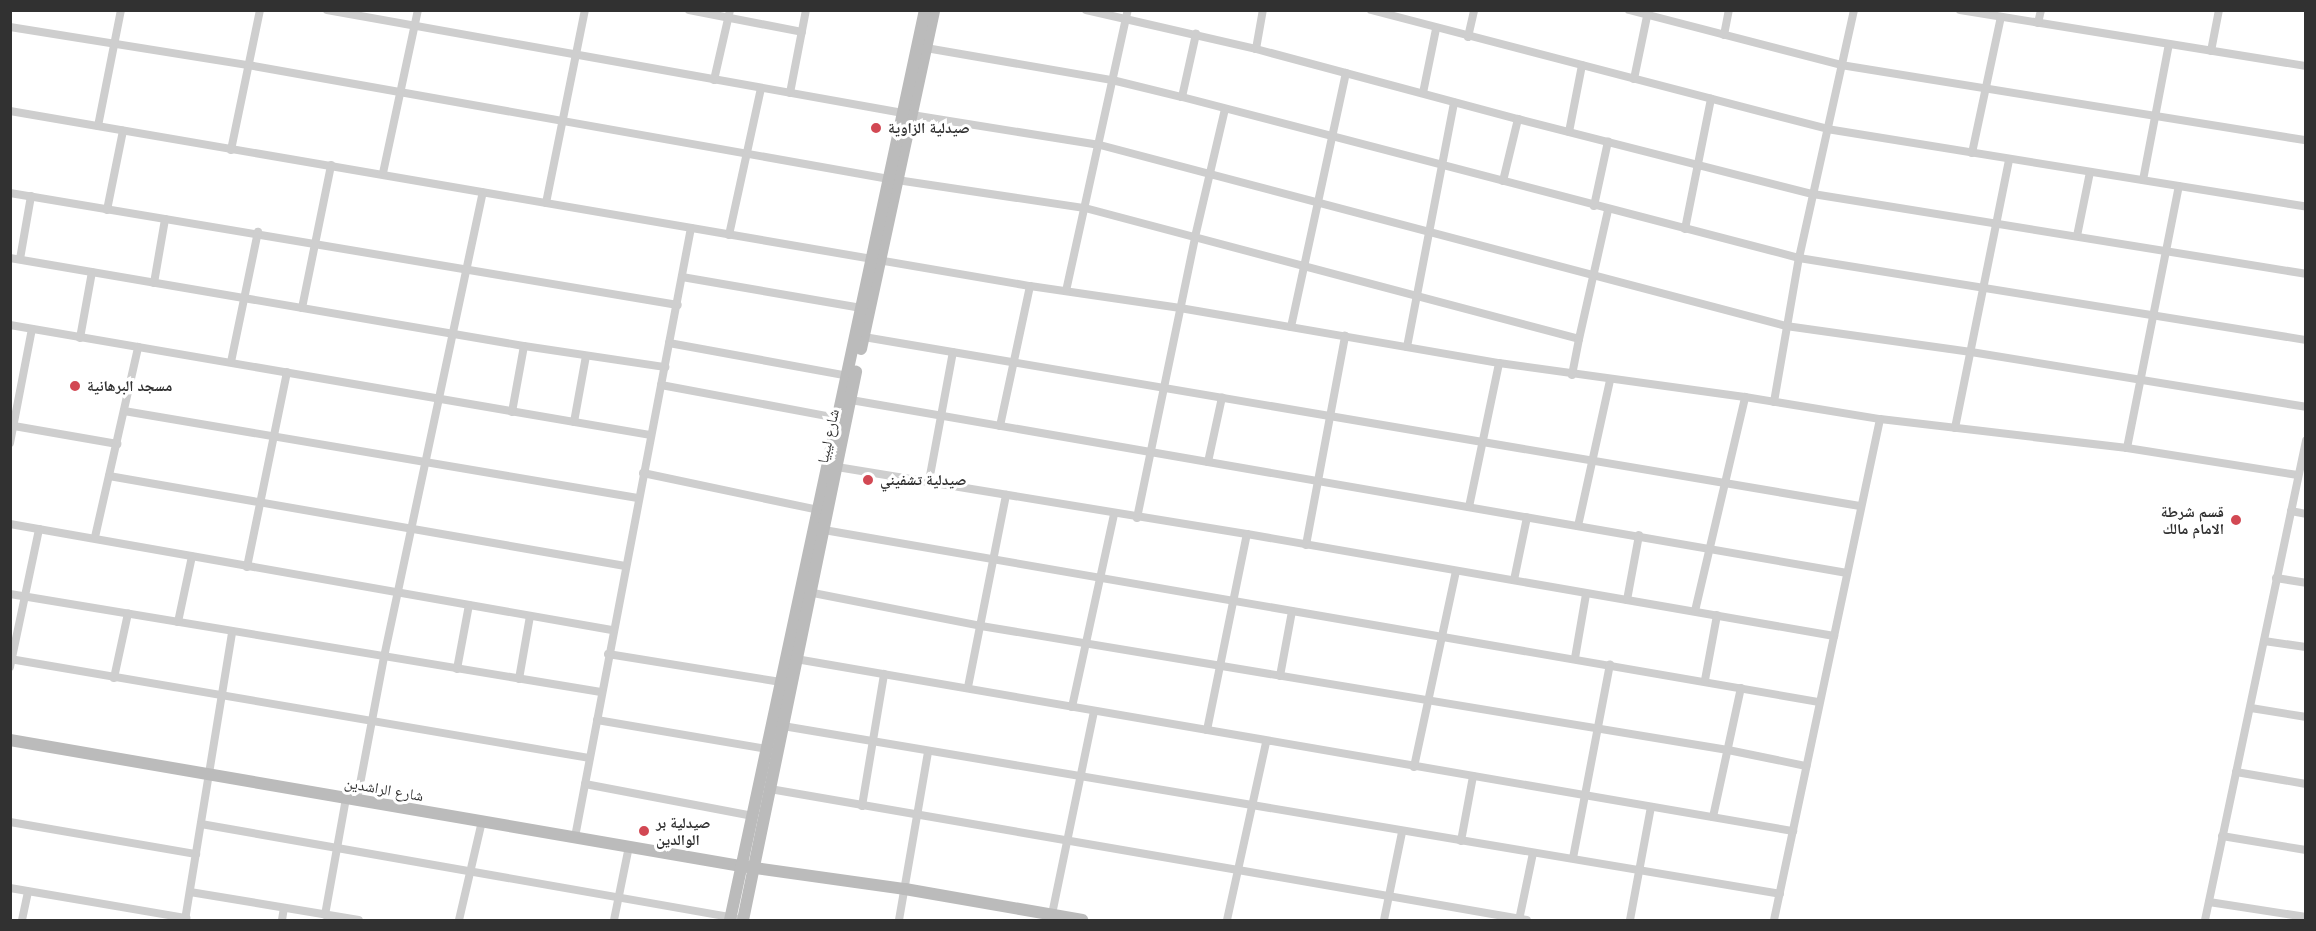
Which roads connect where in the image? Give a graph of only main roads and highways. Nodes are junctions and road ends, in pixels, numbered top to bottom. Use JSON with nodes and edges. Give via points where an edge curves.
{"nodes":[{"id":1,"x":925,"y":10,"type":"edge"},
{"id":2,"x":934,"y":10,"type":"edge"},
{"id":3,"x":907,"y":114,"type":"junction"},
{"id":4,"x":876,"y":260,"type":"junction"},
{"id":5,"x":806,"y":592,"type":"junction"},
{"id":6,"x":796,"y":638,"type":"junction"},
{"id":7,"x":10,"y":740,"type":"edge"},
{"id":8,"x":747,"y":867,"type":"junction"},
{"id":9,"x":1051,"y":918,"type":"edge"},
{"id":10,"x":737,"y":920,"type":"edge"},
{"id":11,"x":1082,"y":921,"type":"edge"}],
"edges":[{"from":1,"to":3,"type":"main road","name":"شارع ليبيا"},
{"from":2,"to":3,"type":"main road","name":"شارع ليبيا"},
{"from":3,"to":4,"type":"main road","name":"شارع ليبيا"},
{"from":4,"to":5,"type":"main road","name":"شارع ليبيا","via":[[824,530]]},
{"from":4,"to":5,"type":"main road","name":"شارع ليبيا","via":[[861,308],[818,510]]},
{"from":5,"to":6,"type":"main road","name":"شارع ليبيا"},
{"from":6,"to":8,"type":"main road","name":"شارع ليبيا","via":[[781,682],[753,816]]},
{"from":6,"to":8,"type":"main road","name":"شارع ليبيا","via":[[796,659],[770,789]]},
{"from":7,"to":8,"type":"main road","name":"شارع الراشدين"},
{"from":8,"to":9,"type":"main road","name":"شارع الراشدين","via":[[905,889]]},
{"from":8,"to":10,"type":"main road"},
{"from":9,"to":11,"type":"main road","name":"شارع الراشدين"}]}
